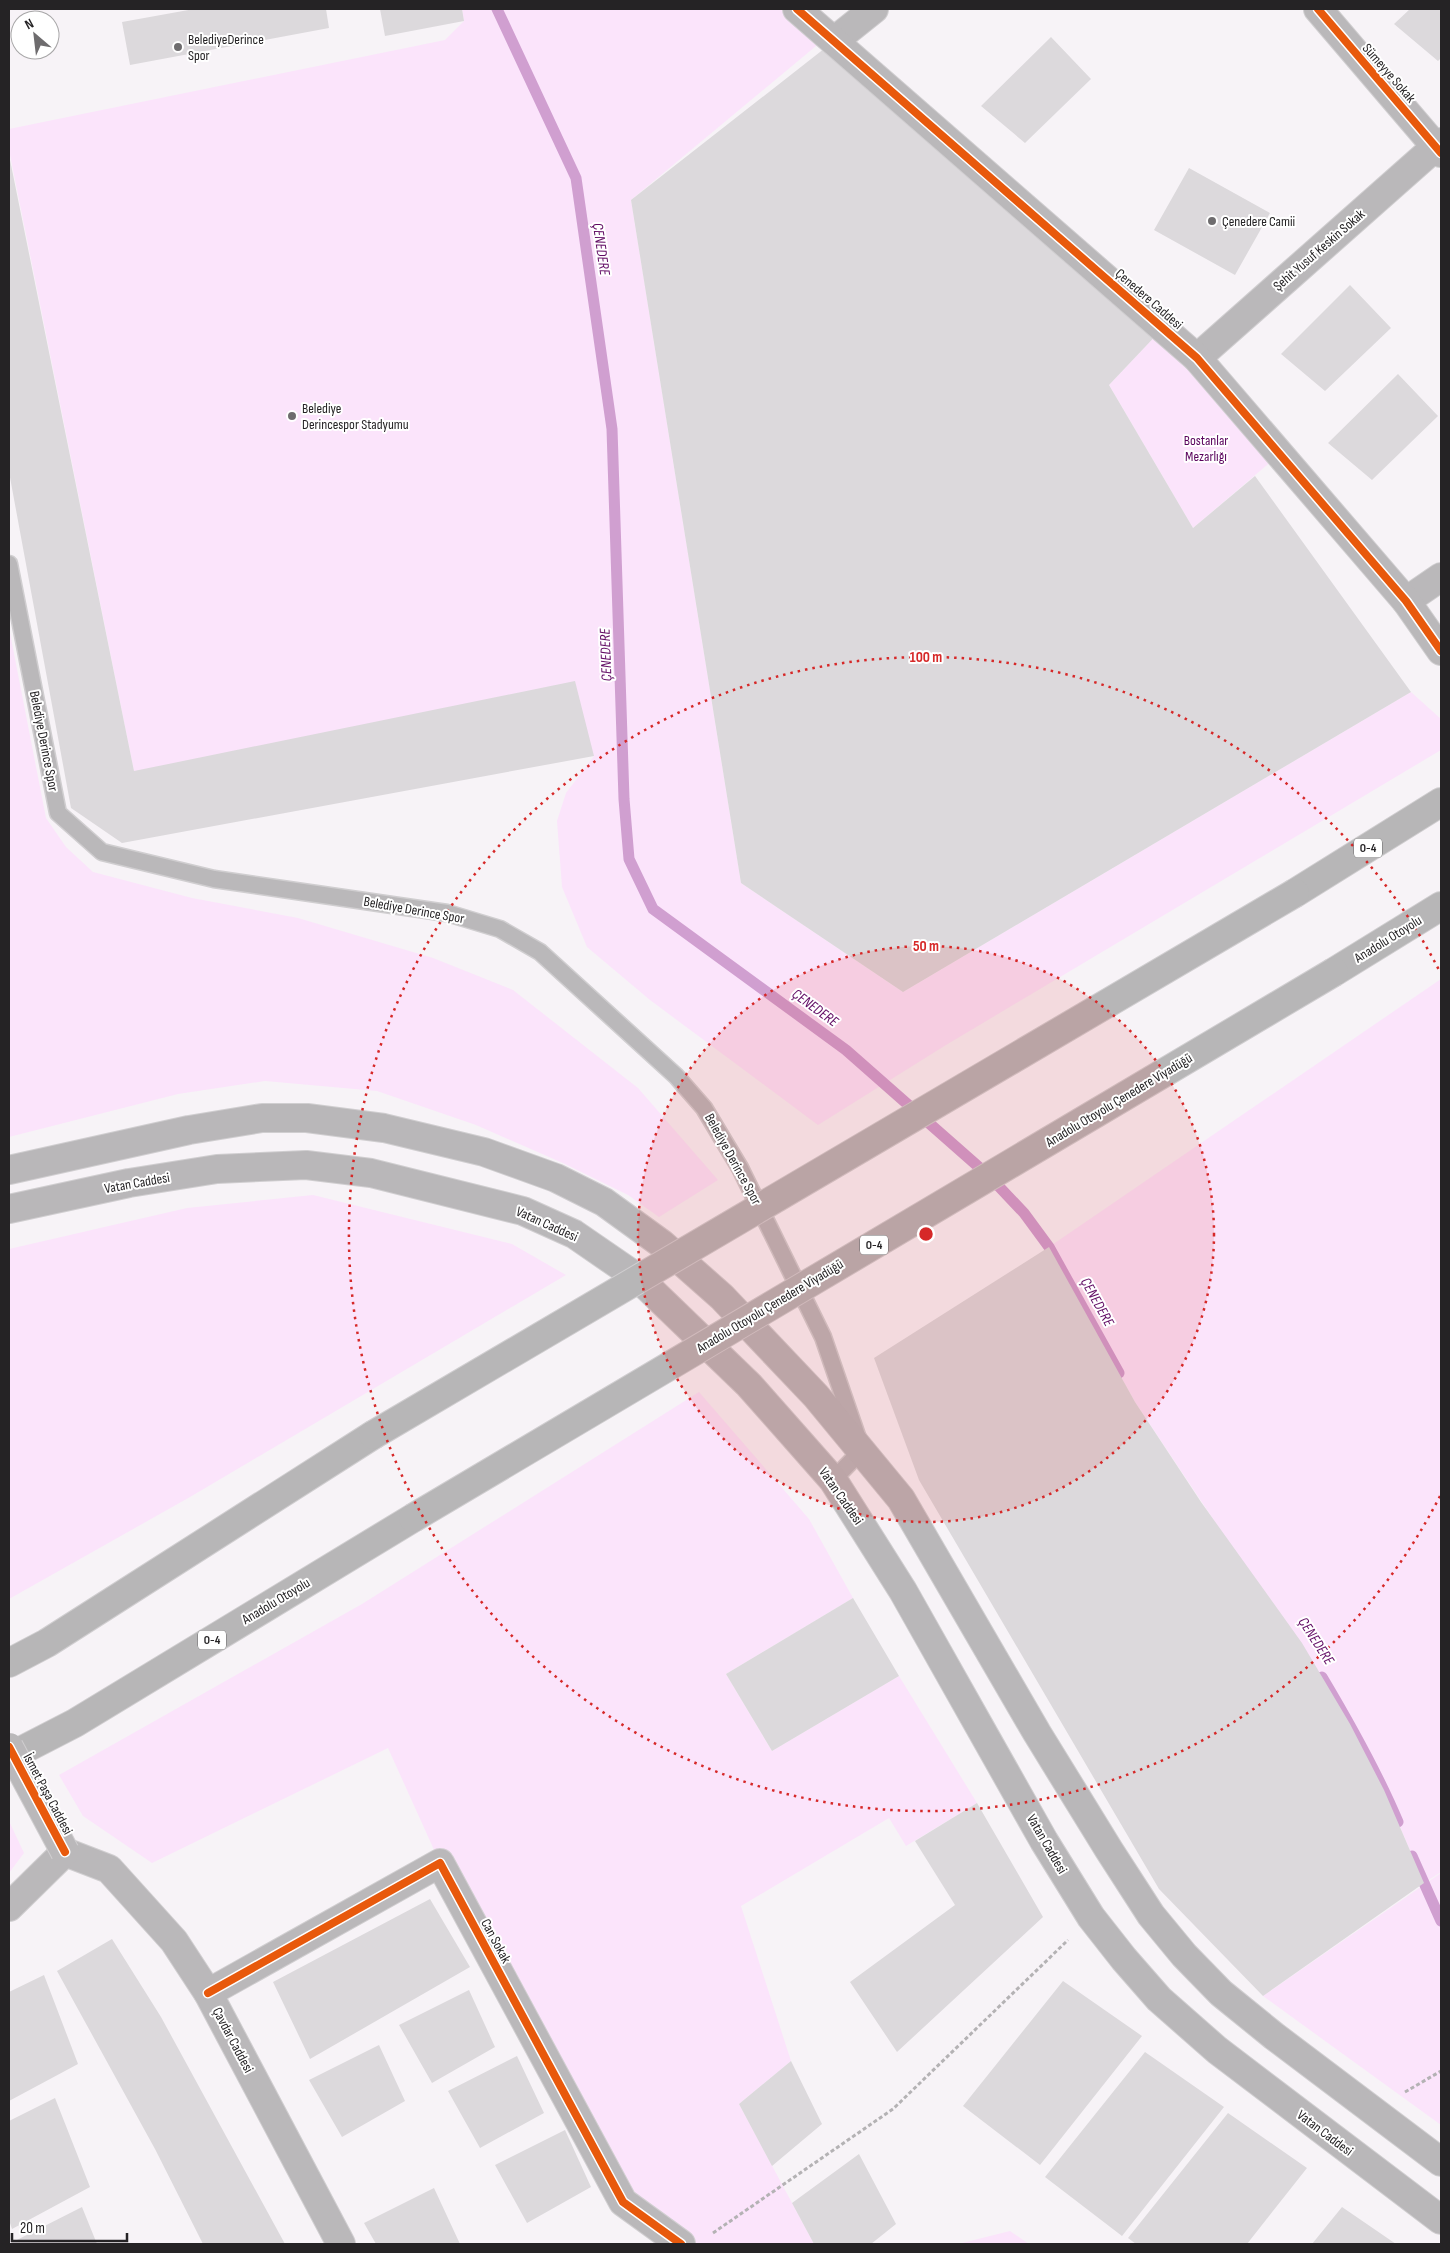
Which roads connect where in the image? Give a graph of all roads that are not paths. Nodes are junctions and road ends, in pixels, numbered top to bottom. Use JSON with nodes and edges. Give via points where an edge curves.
{"nodes":[{"id":1,"x":797,"y":9,"type":"edge"},
{"id":2,"x":874,"y":9,"type":"edge"},
{"id":3,"x":1318,"y":9,"type":"edge"},
{"id":4,"x":834,"y":41,"type":"junction"},
{"id":5,"x":1440,"y":147,"type":"edge"},
{"id":6,"x":1197,"y":358,"type":"junction"},
{"id":7,"x":9,"y":564,"type":"edge"},
{"id":8,"x":1441,"y":578,"type":"edge"},
{"id":9,"x":1406,"y":601,"type":"junction"},
{"id":10,"x":1441,"y":651,"type":"edge"},
{"id":11,"x":1441,"y":802,"type":"edge"},
{"id":12,"x":1441,"y":906,"type":"edge"},
{"id":13,"x":1334,"y":972,"type":"joint"},
{"id":14,"x":9,"y":1170,"type":"edge"},
{"id":15,"x":9,"y":1209,"type":"edge"},
{"id":16,"x":862,"y":1450,"type":"junction"},
{"id":17,"x":833,"y":1480,"type":"junction"},
{"id":18,"x":413,"y":1518,"type":"joint"},
{"id":19,"x":9,"y":1663,"type":"edge"},
{"id":20,"x":9,"y":1747,"type":"edge"},
{"id":21,"x":9,"y":1757,"type":"edge"},
{"id":22,"x":65,"y":1852,"type":"junction"},
{"id":23,"x":9,"y":1907,"type":"edge"},
{"id":24,"x":208,"y":1993,"type":"junction"},
{"id":25,"x":1441,"y":2162,"type":"edge"},
{"id":26,"x":1441,"y":2220,"type":"edge"},
{"id":27,"x":692,"y":2241,"type":"edge"},
{"id":28,"x":341,"y":2244,"type":"edge"}],
"edges":[{"from":1,"to":4,"type":"street","name":"Çenedere Caddesi"},
{"from":2,"to":4,"type":"street"},
{"from":3,"to":5,"type":"street","name":"Sümeyye Sokak"},
{"from":4,"to":6,"type":"street","name":"Çenedere Caddesi"},
{"from":5,"to":6,"type":"street","name":"Şehit Yusuf Keskin Sokak"},
{"from":6,"to":9,"type":"street","name":"Çenedere Caddesi"},
{"from":7,"to":16,"type":"lane","name":"Belediye Derince Spor","via":[[58,813],[102,852],[214,879],[447,913],[500,929],[540,952],[676,1076],[704,1108],[740,1168],[823,1337]]},
{"from":8,"to":9,"type":"street"},
{"from":9,"to":10,"type":"street","name":"Çenedere Caddesi"},
{"from":11,"to":19,"type":"highway","number":"O-4","bridge":true,"via":[[1295,893],[373,1436],[47,1643]]},
{"from":12,"to":13,"type":"highway","name":"Anadolu Otoyolu","number":"O-4"},
{"from":13,"to":18,"type":"highway","name":"Anadolu Otoyolu Çenedere Viyadüğü","number":"O-4","bridge":true},
{"from":14,"to":16,"type":"main road","via":[[188,1130],[262,1118],[307,1118],[384,1128],[484,1152],[556,1178],[604,1202],[662,1244],[722,1296]]},
{"from":15,"to":17,"type":"main road","name":"Vatan Caddesi","via":[[129,1183],[217,1169],[306,1165],[371,1173],[522,1211],[574,1234],[638,1278],[749,1385]]},
{"from":16,"to":17,"type":"lane"},
{"from":16,"to":25,"type":"main road","via":[[901,1499],[1037,1733],[1151,1915],[1221,1993]]},
{"from":17,"to":26,"type":"main road","name":"Vatan Caddesi","via":[[903,1591],[1091,1918],[1124,1960],[1159,1999],[1217,2050]]},
{"from":18,"to":21,"type":"highway","name":"Anadolu Otoyolu","number":"O-4","via":[[75,1723]]},
{"from":20,"to":22,"type":"street","name":"İsmet Paşa Caddesi","bridge":true},
{"from":22,"to":23,"type":"street"},
{"from":22,"to":24,"type":"street","name":"Çavdar Caddesi","via":[[109,1869],[174,1941]]},
{"from":24,"to":27,"type":"street","name":"Can Sokak","via":[[440,1864],[623,2202]]},
{"from":24,"to":28,"type":"street","name":"Çavdar Caddesi"}]}
